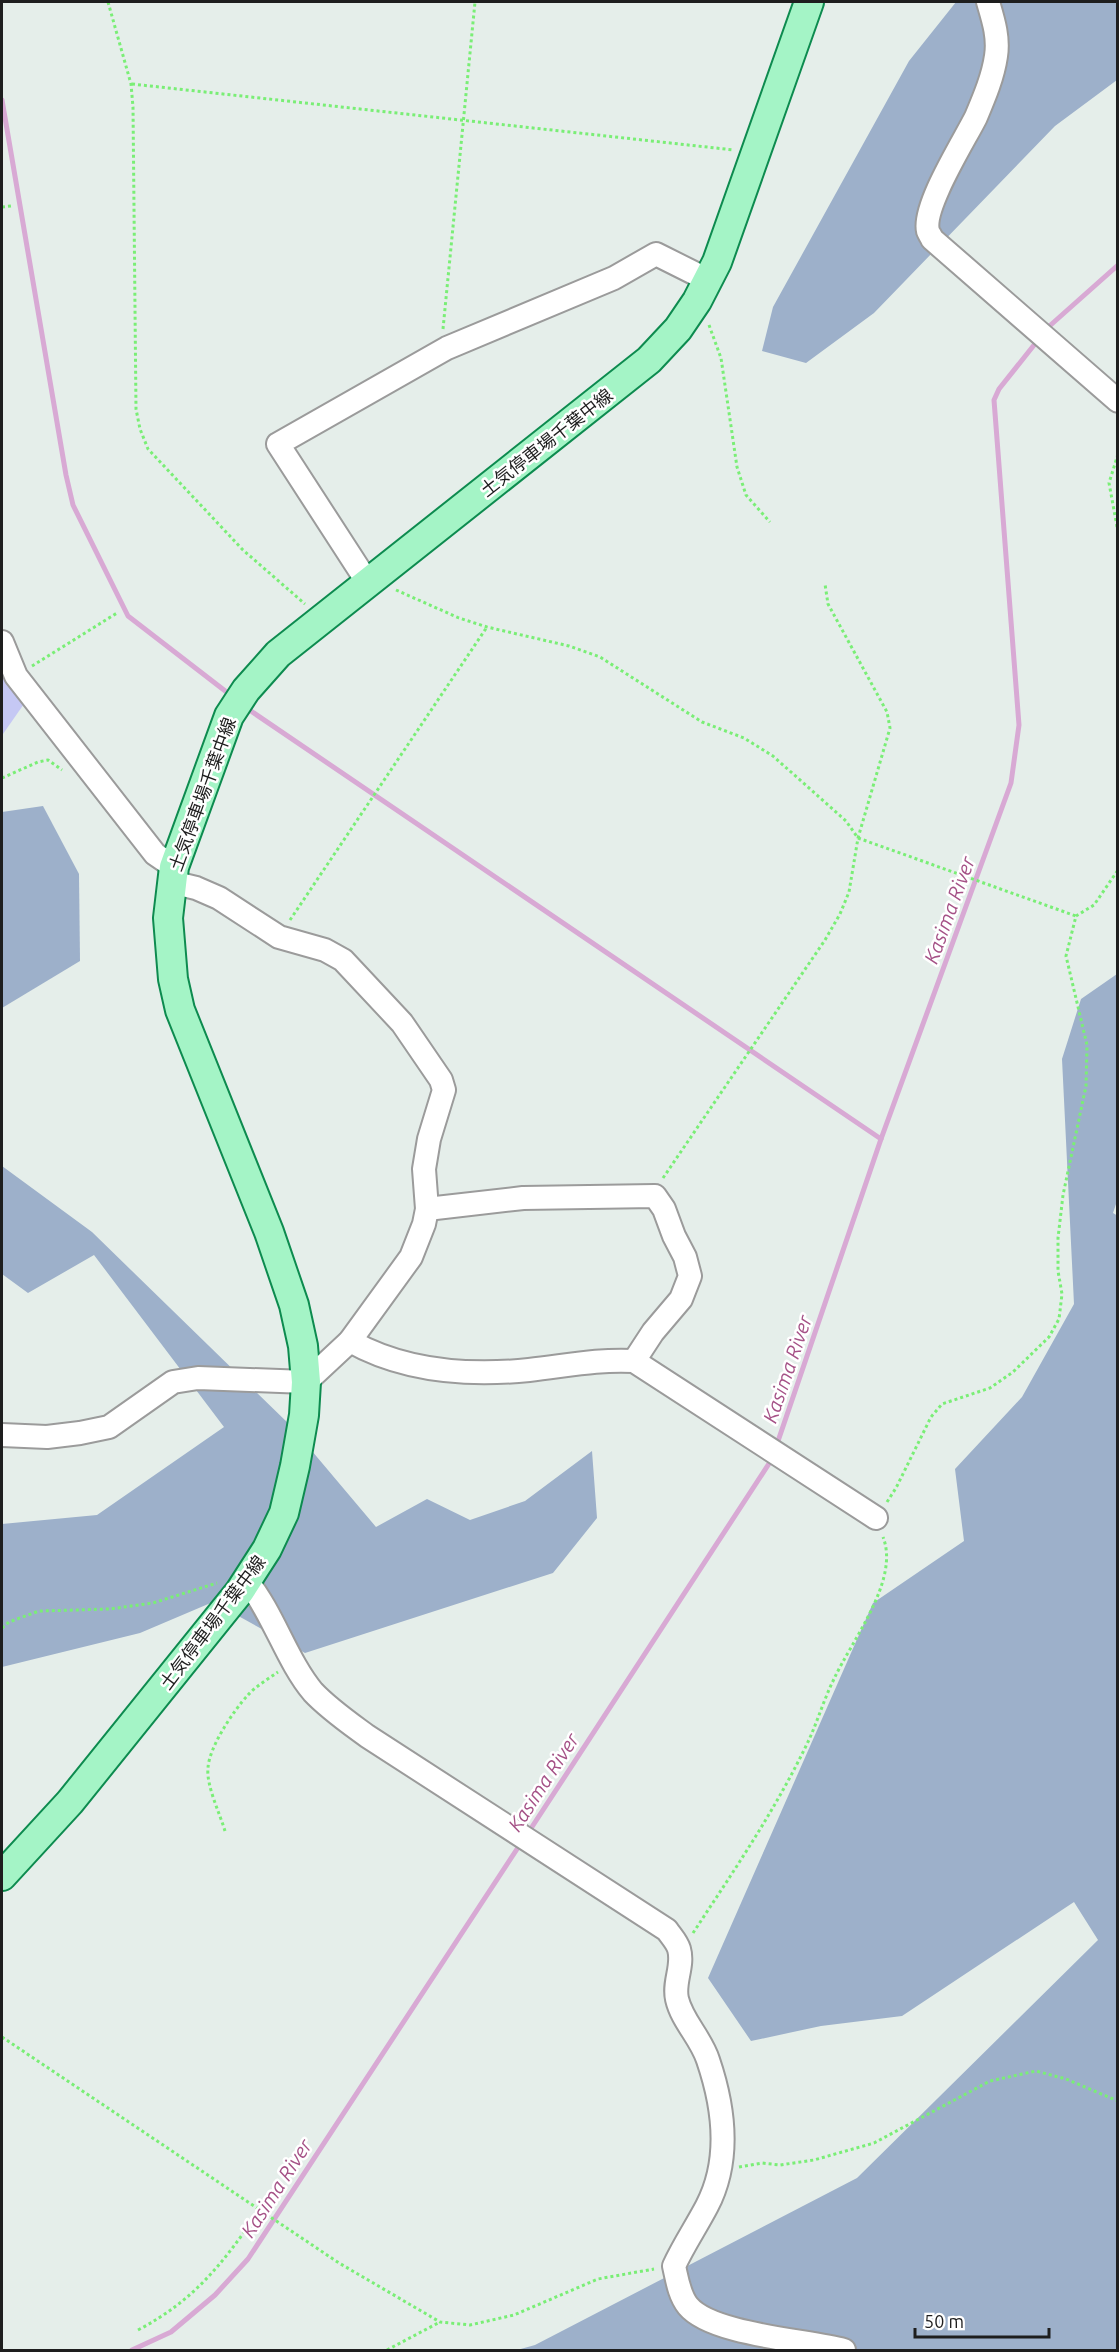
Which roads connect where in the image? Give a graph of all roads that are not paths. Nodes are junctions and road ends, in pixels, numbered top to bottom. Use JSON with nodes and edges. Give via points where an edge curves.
{"nodes":[{"id":1,"x":809,"y":2,"type":"edge"},
{"id":2,"x":988,"y":2,"type":"edge"},
{"id":3,"x":703,"y":290,"type":"junction"},
{"id":4,"x":1118,"y":401,"type":"edge"},
{"id":5,"x":372,"y":580,"type":"junction"},
{"id":6,"x":2,"y":642,"type":"edge"},
{"id":7,"x":173,"y":874,"type":"junction"},
{"id":8,"x":426,"y":1209,"type":"junction"},
{"id":9,"x":350,"y":1341,"type":"junction"},
{"id":10,"x":634,"y":1360,"type":"junction"},
{"id":11,"x":306,"y":1382,"type":"junction"},
{"id":12,"x":2,"y":1435,"type":"edge"},
{"id":13,"x":876,"y":1518,"type":"road end"},
{"id":14,"x":244,"y":1586,"type":"junction"},
{"id":15,"x":2,"y":1876,"type":"edge"},
{"id":16,"x":844,"y":2350,"type":"edge"}],
"edges":[{"from":1,"to":3,"type":"main road","name":"土気停車場千葉中線","via":[[717,262]]},
{"from":2,"to":4,"type":"street","via":[[996,26],[996,54],[990,81],[976,117],[941,182],[929,214],[928,230],[932,239]]},
{"from":3,"to":5,"type":"main road","name":"土気停車場千葉中線","via":[[678,329],[649,360]]},
{"from":3,"to":5,"type":"street","via":[[656,254],[614,278],[440,352],[278,444]]},
{"from":5,"to":7,"type":"main road","name":"土気停車場千葉中線","via":[[278,654],[246,690],[229,716]]},
{"from":6,"to":7,"type":"street","via":[[16,676]]},
{"from":7,"to":8,"type":"street","via":[[279,937],[325,950],[343,960],[402,1023],[441,1080],[443,1096],[424,1169]]},
{"from":7,"to":11,"type":"main road","name":"土気停車場千葉中線","via":[[169,950],[180,1010],[273,1242],[294,1305]]},
{"from":8,"to":9,"type":"street","via":[[411,1257]]},
{"from":8,"to":10,"type":"street","via":[[523,1198],[655,1196],[664,1209],[690,1276],[681,1299]]},
{"from":9,"to":10,"type":"street","via":[[392,1359],[454,1372]]},
{"from":9,"to":11,"type":"street"},
{"from":10,"to":13,"type":"street"},
{"from":11,"to":12,"type":"street","via":[[198,1378],[173,1382],[109,1426],[47,1437]]},
{"from":11,"to":14,"type":"main road","name":"土気停車場千葉中線","via":[[304,1415],[284,1513]]},
{"from":14,"to":15,"type":"main road","name":"土気停車場千葉中線","via":[[70,1802]]},
{"from":14,"to":16,"type":"street","via":[[259,1596],[313,1691],[332,1710],[668,1929],[680,1952],[677,1998],[707,2057],[720,2101],[724,2137],[708,2205],[674,2266],[680,2290],[689,2307],[706,2319],[731,2328]]}]}
